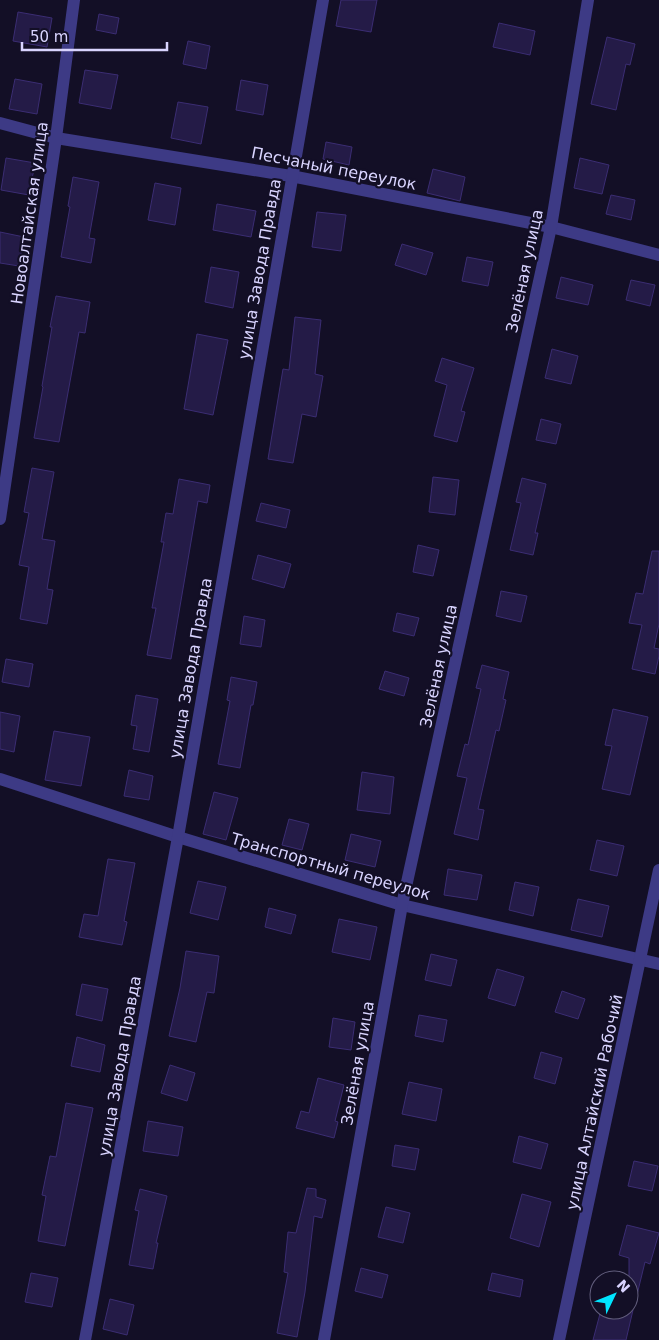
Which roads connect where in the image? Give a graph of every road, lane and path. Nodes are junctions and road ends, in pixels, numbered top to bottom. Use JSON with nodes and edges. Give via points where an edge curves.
{"nodes":[{"id":1,"x":74,"y":0,"type":"edge"},
{"id":2,"x":323,"y":0,"type":"edge"},
{"id":3,"x":588,"y":0,"type":"edge"},
{"id":4,"x":0,"y":123,"type":"edge"},
{"id":5,"x":56,"y":138,"type":"junction"},
{"id":6,"x":291,"y":176,"type":"junction"},
{"id":7,"x":551,"y":227,"type":"junction"},
{"id":8,"x":659,"y":256,"type":"edge"},
{"id":9,"x":0,"y":519,"type":"edge"},
{"id":10,"x":0,"y":779,"type":"edge"},
{"id":11,"x":178,"y":837,"type":"junction"},
{"id":12,"x":659,"y":870,"type":"edge"},
{"id":13,"x":402,"y":905,"type":"junction"},
{"id":14,"x":641,"y":959,"type":"junction"},
{"id":15,"x":659,"y":964,"type":"edge"},
{"id":16,"x":85,"y":1340,"type":"edge"},
{"id":17,"x":324,"y":1340,"type":"edge"},
{"id":18,"x":559,"y":1340,"type":"edge"}],
"edges":[{"from":1,"to":5,"type":"street","name":"Новоалтайская улица"},
{"from":2,"to":6,"type":"street","name":"улица Завода Правда"},
{"from":3,"to":7,"type":"street","name":"Зелёная улица"},
{"from":4,"to":5,"type":"street","name":"Песчаный переулок"},
{"from":5,"to":6,"type":"street","name":"Песчаный переулок"},
{"from":5,"to":9,"type":"street","name":"Новоалтайская улица"},
{"from":6,"to":7,"type":"street","name":"Песчаный переулок"},
{"from":6,"to":11,"type":"street","name":"улица Завода Правда"},
{"from":7,"to":8,"type":"street","name":"Песчаный переулок"},
{"from":7,"to":13,"type":"street","name":"Зелёная улица"},
{"from":10,"to":11,"type":"street","name":"Транспортный переулок"},
{"from":11,"to":13,"type":"street","name":"Транспортный переулок"},
{"from":11,"to":16,"type":"street","name":"улица Завода Правда"},
{"from":12,"to":14,"type":"street","name":"улица Алтайский Рабочий"},
{"from":13,"to":14,"type":"street","name":"Транспортный переулок"},
{"from":13,"to":17,"type":"street","name":"Зелёная улица"},
{"from":14,"to":15,"type":"street","name":"Транспортный переулок"},
{"from":14,"to":18,"type":"street","name":"улица Алтайский Рабочий"}]}
